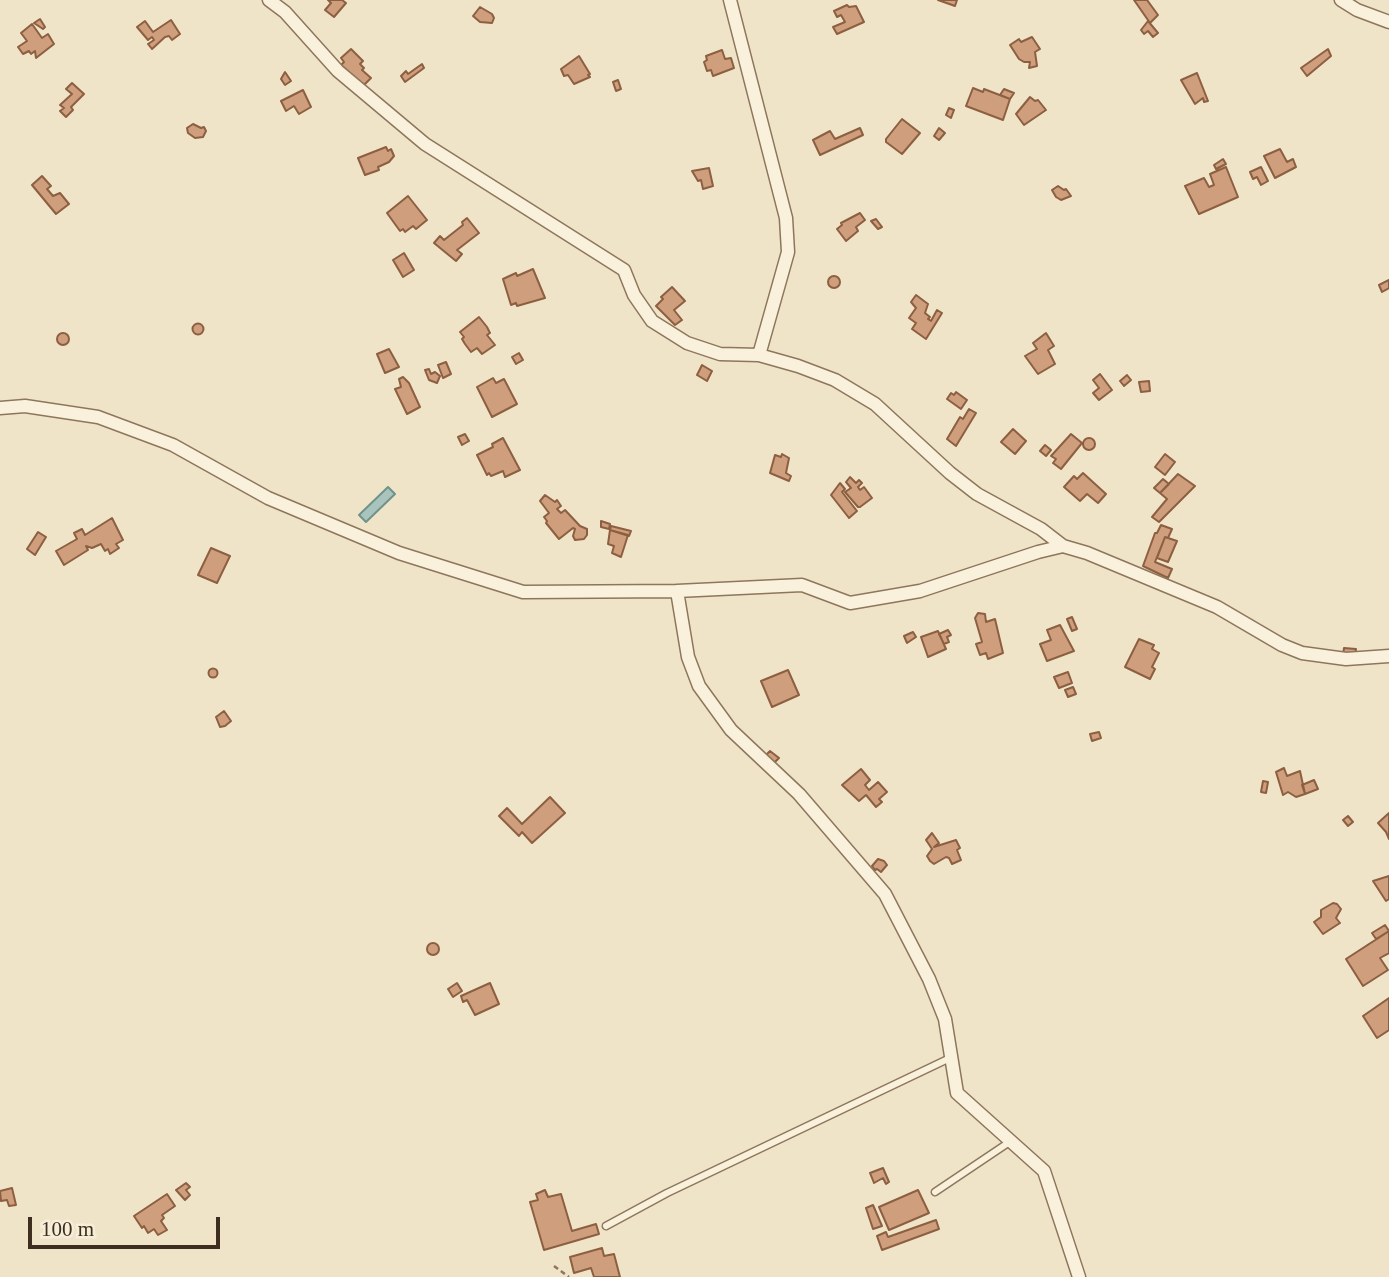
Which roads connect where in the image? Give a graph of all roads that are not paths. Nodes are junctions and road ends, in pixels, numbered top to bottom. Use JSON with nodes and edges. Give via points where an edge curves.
{"nodes":[{"id":1,"x":269,"y":0,"type":"edge"},
{"id":2,"x":730,"y":0,"type":"edge"},
{"id":3,"x":1341,"y":0,"type":"edge"},
{"id":4,"x":1389,"y":22,"type":"edge"},
{"id":5,"x":759,"y":355,"type":"junction"},
{"id":6,"x":0,"y":408,"type":"edge"},
{"id":7,"x":1063,"y":546,"type":"junction"},
{"id":8,"x":677,"y":591,"type":"junction"},
{"id":9,"x":1389,"y":656,"type":"edge"},
{"id":10,"x":950,"y":1058,"type":"junction"},
{"id":11,"x":1011,"y":1142,"type":"junction"},
{"id":12,"x":935,"y":1192,"type":"dead end"},
{"id":13,"x":606,"y":1226,"type":"dead end"},
{"id":14,"x":1079,"y":1277,"type":"edge"}],
"edges":[{"from":1,"to":5,"type":"street","via":[[338,71],[425,144],[624,270],[652,321],[687,343],[720,354]]},
{"from":2,"to":5,"type":"street","via":[[786,218],[788,252]]},
{"from":3,"to":4,"type":"street"},
{"from":5,"to":7,"type":"street","via":[[835,380],[875,404],[977,494]]},
{"from":6,"to":8,"type":"street","via":[[25,406],[98,417],[173,445],[268,498],[363,538],[523,593]]},
{"from":7,"to":8,"type":"street","via":[[920,591],[850,603],[802,585]]},
{"from":7,"to":9,"type":"street","via":[[1217,607],[1302,653],[1346,659]]},
{"from":8,"to":10,"type":"street","via":[[688,657],[699,686],[731,730],[799,794],[885,894],[945,1018]]},
{"from":10,"to":11,"type":"street","via":[[957,1093]]},
{"from":10,"to":13,"type":"lane"},
{"from":11,"to":12,"type":"lane"},
{"from":11,"to":14,"type":"street","via":[[1044,1171]]}]}
